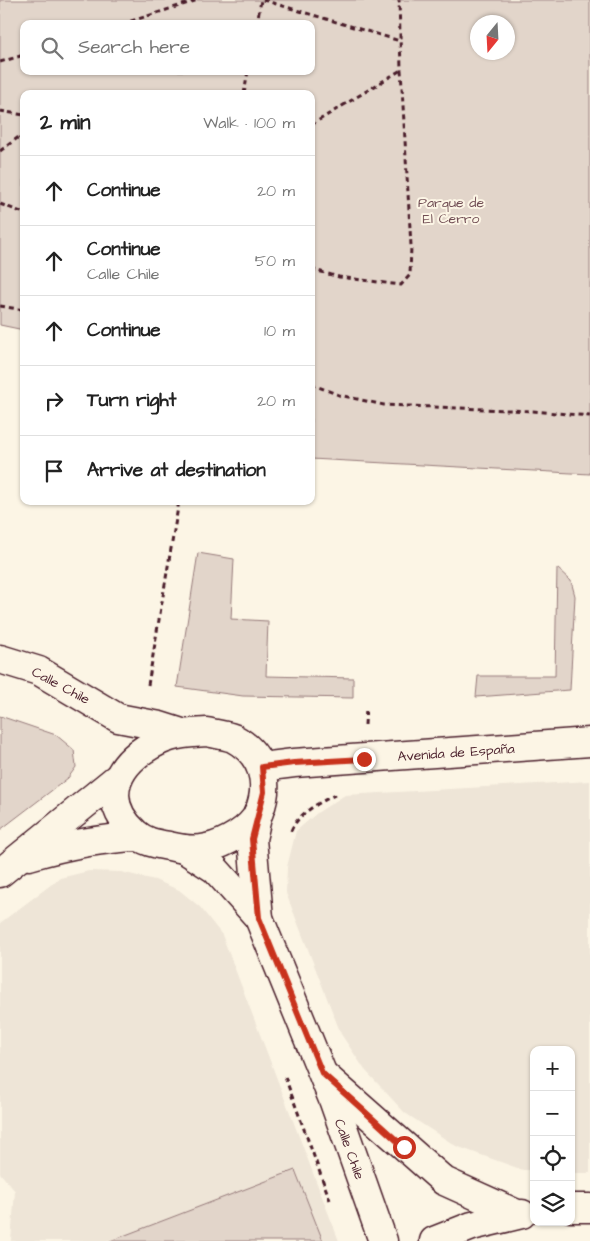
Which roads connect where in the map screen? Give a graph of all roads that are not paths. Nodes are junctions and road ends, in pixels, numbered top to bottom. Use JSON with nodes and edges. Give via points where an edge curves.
{"nodes":[{"id":1,"x":0,"y":660,"type":"edge"},
{"id":2,"x":118,"y":718,"type":"junction"},
{"id":3,"x":182,"y":734,"type":"junction"},
{"id":4,"x":590,"y":742,"type":"edge"},
{"id":5,"x":142,"y":751,"type":"junction"},
{"id":6,"x":262,"y":767,"type":"junction"},
{"id":7,"x":116,"y":779,"type":"junction"},
{"id":8,"x":258,"y":813,"type":"junction"},
{"id":9,"x":139,"y":837,"type":"junction"},
{"id":10,"x":184,"y":849,"type":"junction"},
{"id":11,"x":9,"y":866,"type":"edge"},
{"id":12,"x":259,"y":918,"type":"junction"},
{"id":13,"x":322,"y":1073,"type":"junction"},
{"id":14,"x":575,"y":1208,"type":"edge"},
{"id":15,"x":590,"y":1208,"type":"edge"},
{"id":16,"x":526,"y":1213,"type":"edge"},
{"id":17,"x":383,"y":1241,"type":"edge"},
{"id":18,"x":434,"y":1241,"type":"edge"}],
"edges":[{"from":1,"to":2,"type":"street","name":"Calle Chile","via":[[39,670]]},
{"from":2,"to":3,"type":"street","name":"Calle Chile"},
{"from":2,"to":5,"type":"street","name":"Calle Chile"},
{"from":3,"to":5,"type":"street"},
{"from":3,"to":6,"type":"street","via":[[207,732],[232,738],[251,750]]},
{"from":4,"to":6,"type":"street","name":"Avenida de España"},
{"from":5,"to":7,"type":"street"},
{"from":6,"to":8,"type":"street","via":[[264,792]]},
{"from":7,"to":9,"type":"street","via":[[114,802],[123,822]]},
{"from":7,"to":11,"type":"street"},
{"from":8,"to":10,"type":"street","via":[[241,832],[224,842],[206,849]]},
{"from":8,"to":12,"type":"street","name":"Calle Chile","via":[[252,839]]},
{"from":9,"to":10,"type":"street"},
{"from":9,"to":11,"type":"street","via":[[107,837],[78,843]]},
{"from":10,"to":12,"type":"street","name":"Calle Chile","via":[[215,868]]},
{"from":12,"to":13,"type":"street","name":"Calle Chile"},
{"from":13,"to":16,"type":"street","via":[[444,1182]]},
{"from":13,"to":17,"type":"street","name":"Calle Chile"},
{"from":14,"to":15,"type":"street"},
{"from":16,"to":18,"type":"street","via":[[472,1226]]}]}
